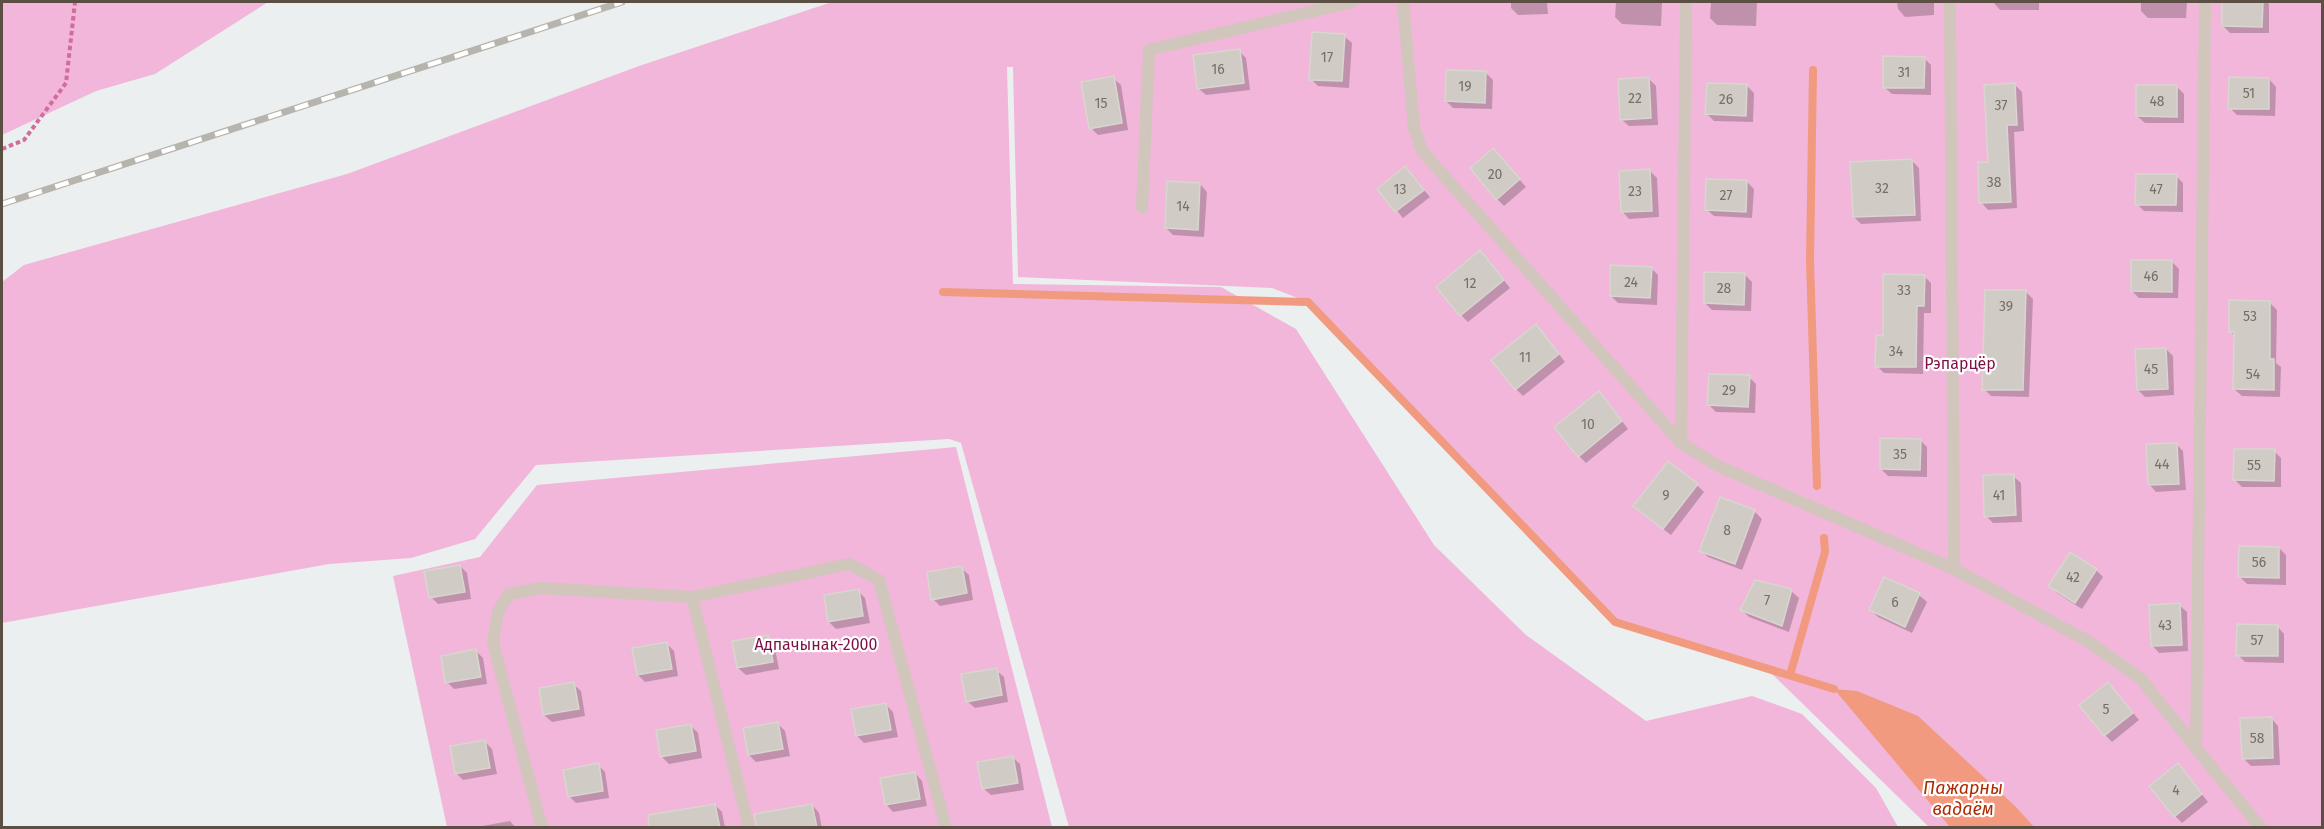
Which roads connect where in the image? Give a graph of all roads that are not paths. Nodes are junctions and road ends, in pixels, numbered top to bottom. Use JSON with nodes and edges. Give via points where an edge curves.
{"nodes":[{"id":1,"x":1352,"y":2,"type":"edge"},
{"id":2,"x":1403,"y":2,"type":"edge"},
{"id":3,"x":1686,"y":2,"type":"edge"},
{"id":4,"x":1950,"y":2,"type":"edge"},
{"id":5,"x":2205,"y":2,"type":"edge"},
{"id":6,"x":1142,"y":207,"type":"dead end"},
{"id":7,"x":1682,"y":443,"type":"junction"},
{"id":8,"x":1954,"y":569,"type":"junction"},
{"id":9,"x":692,"y":597,"type":"junction"},
{"id":10,"x":2196,"y":748,"type":"junction"},
{"id":11,"x":542,"y":828,"type":"edge"},
{"id":12,"x":749,"y":828,"type":"edge"},
{"id":13,"x":946,"y":828,"type":"edge"},
{"id":14,"x":2261,"y":828,"type":"edge"}],
"edges":[{"from":1,"to":6,"type":"lane","via":[[1149,50]]},
{"from":2,"to":7,"type":"lane","via":[[1414,128],[1422,151]]},
{"from":3,"to":7,"type":"lane"},
{"from":4,"to":8,"type":"lane"},
{"from":5,"to":10,"type":"lane"},
{"from":7,"to":8,"type":"lane","via":[[1718,466]]},
{"from":8,"to":10,"type":"lane","via":[[2086,639],[2141,678]]},
{"from":9,"to":11,"type":"lane","via":[[541,588],[508,594],[498,612],[493,643]]},
{"from":9,"to":12,"type":"lane"},
{"from":9,"to":13,"type":"lane","via":[[849,564],[879,580]]},
{"from":10,"to":14,"type":"lane"}]}
